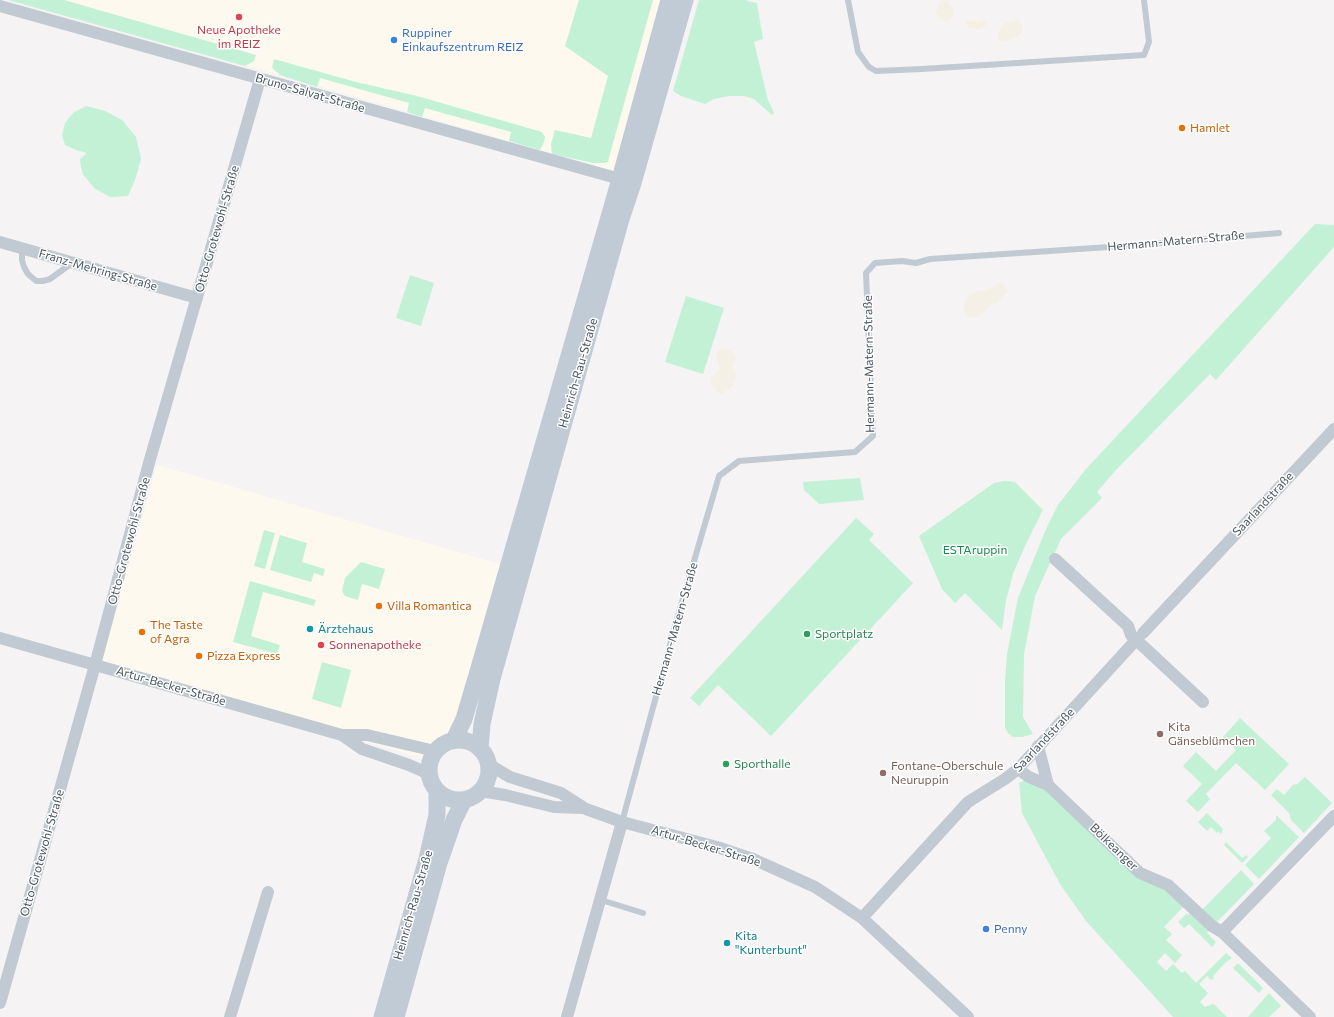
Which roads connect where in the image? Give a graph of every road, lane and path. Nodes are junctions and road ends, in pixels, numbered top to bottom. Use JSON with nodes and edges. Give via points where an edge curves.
{"nodes":[{"id":1,"x":669,"y":0,"type":"edge"},
{"id":2,"x":685,"y":0,"type":"edge"},
{"id":3,"x":848,"y":0,"type":"edge"},
{"id":4,"x":1144,"y":0,"type":"edge"},
{"id":5,"x":0,"y":6,"type":"edge"},
{"id":6,"x":260,"y":79,"type":"junction"},
{"id":7,"x":620,"y":179,"type":"junction"},
{"id":8,"x":1279,"y":233,"type":"dead end"},
{"id":9,"x":0,"y":242,"type":"edge"},
{"id":10,"x":22,"y":248,"type":"junction"},
{"id":11,"x":72,"y":263,"type":"junction"},
{"id":12,"x":197,"y":298,"type":"junction"},
{"id":13,"x":1334,"y":429,"type":"edge"},
{"id":14,"x":1055,"y":559,"type":"dead end"},
{"id":15,"x":1137,"y":636,"type":"junction"},
{"id":16,"x":0,"y":638,"type":"edge"},
{"id":17,"x":95,"y":665,"type":"junction"},
{"id":18,"x":1203,"y":702,"type":"dead end"},
{"id":19,"x":342,"y":735,"type":"junction"},
{"id":20,"x":454,"y":740,"type":"junction"},
{"id":21,"x":1038,"y":746,"type":"junction"},
{"id":22,"x":480,"y":748,"type":"junction"},
{"id":23,"x":436,"y":751,"type":"junction"},
{"id":24,"x":488,"y":764,"type":"junction"},
{"id":25,"x":1018,"y":769,"type":"junction"},
{"id":26,"x":429,"y":774,"type":"junction"},
{"id":27,"x":1048,"y":785,"type":"junction"},
{"id":28,"x":437,"y":791,"type":"junction"},
{"id":29,"x":480,"y":791,"type":"junction"},
{"id":30,"x":464,"y":800,"type":"junction"},
{"id":31,"x":586,"y":809,"type":"junction"},
{"id":32,"x":1334,"y":816,"type":"edge"},
{"id":33,"x":622,"y":822,"type":"junction"},
{"id":34,"x":268,"y":892,"type":"dead end"},
{"id":35,"x":601,"y":900,"type":"junction"},
{"id":36,"x":643,"y":913,"type":"dead end"},
{"id":37,"x":862,"y":918,"type":"junction"},
{"id":38,"x":1222,"y":932,"type":"junction"},
{"id":39,"x":0,"y":1003,"type":"edge"},
{"id":40,"x":230,"y":1017,"type":"edge"},
{"id":41,"x":382,"y":1017,"type":"edge"},
{"id":42,"x":396,"y":1017,"type":"edge"},
{"id":43,"x":567,"y":1017,"type":"edge"},
{"id":44,"x":968,"y":1017,"type":"edge"},
{"id":45,"x":1310,"y":1017,"type":"edge"}],
"edges":[{"from":1,"to":7,"type":"main road","name":"Heinrich-Rau-Straße"},
{"from":2,"to":22,"type":"main road","name":"Heinrich-Rau-Straße","via":[[516,590],[492,679],[482,724]]},
{"from":3,"to":4,"type":"lane","via":[[858,52],[869,67],[876,71],[1144,55],[1149,42]]},
{"from":5,"to":6,"type":"street","name":"Bruno-Salvat-Straße"},
{"from":6,"to":7,"type":"street","name":"Bruno-Salvat-Straße"},
{"from":6,"to":12,"type":"street","name":"Otto-Grotewohl-Straße"},
{"from":7,"to":20,"type":"main road","name":"Heinrich-Rau-Straße","via":[[464,719]]},
{"from":8,"to":33,"type":"lane","name":"Hermann-Matern-Straße","via":[[930,259],[916,264],[902,261],[875,263],[866,273],[873,436],[855,452],[739,461],[719,476]]},
{"from":9,"to":10,"type":"street","name":"Franz-Mehring-Straße"},
{"from":10,"to":11,"type":"street","name":"Franz-Mehring-Straße"},
{"from":10,"to":11,"type":"lane","via":[[24,267],[36,280],[50,279]]},
{"from":11,"to":12,"type":"street","name":"Franz-Mehring-Straße"},
{"from":12,"to":17,"type":"street","name":"Otto-Grotewohl-Straße","via":[[149,463]]},
{"from":13,"to":15,"type":"street","name":"Saarlandstraße"},
{"from":14,"to":15,"type":"street"},
{"from":15,"to":18,"type":"street"},
{"from":15,"to":21,"type":"street","name":"Saarlandstraße"},
{"from":16,"to":17,"type":"street","name":"Artur-Becker-Straße"},
{"from":17,"to":19,"type":"street","name":"Artur-Becker-Straße"},
{"from":17,"to":39,"type":"street","name":"Otto-Grotewohl-Straße"},
{"from":19,"to":23,"type":"street","name":"Artur-Becker-Straße","via":[[367,735]]},
{"from":19,"to":26,"type":"street","name":"Artur-Becker-Straße","via":[[362,749]]},
{"from":20,"to":22,"type":"main road","via":[[464,740]]},
{"from":20,"to":23,"type":"main road"},
{"from":21,"to":25,"type":"street","name":"Saarlandstraße"},
{"from":21,"to":27,"type":"street"},
{"from":22,"to":24,"type":"main road"},
{"from":23,"to":26,"type":"main road","via":[[431,758]]},
{"from":24,"to":29,"type":"main road","via":[[486,783]]},
{"from":24,"to":31,"type":"street","name":"Artur-Becker-Straße","via":[[510,777],[561,793]]},
{"from":25,"to":27,"type":"street","name":"Bölkeanger"},
{"from":25,"to":37,"type":"street","name":"Saarlandstraße","via":[[968,802]]},
{"from":26,"to":28,"type":"main road"},
{"from":27,"to":38,"type":"street","name":"Bölkeanger","via":[[1140,873],[1168,885],[1212,926]]},
{"from":28,"to":30,"type":"main road","via":[[445,797]]},
{"from":28,"to":41,"type":"main road","name":"Heinrich-Rau-Straße","via":[[437,815],[427,859]]},
{"from":29,"to":30,"type":"main road"},
{"from":29,"to":31,"type":"street","name":"Artur-Becker-Straße","via":[[554,807]]},
{"from":30,"to":42,"type":"main road","name":"Heinrich-Rau-Straße","via":[[439,863]]},
{"from":31,"to":33,"type":"street","name":"Artur-Becker-Straße"},
{"from":32,"to":38,"type":"street"},
{"from":33,"to":35,"type":"street","name":"Hermann-Matern-Straße"},
{"from":33,"to":37,"type":"street","name":"Artur-Becker-Straße","via":[[753,859],[815,887]]},
{"from":34,"to":40,"type":"street"},
{"from":35,"to":36,"type":"lane"},
{"from":35,"to":43,"type":"street","name":"Hermann-Matern-Straße"},
{"from":37,"to":44,"type":"street","name":"Artur-Becker-Straße"},
{"from":38,"to":45,"type":"street","name":"Bölkeanger"}]}
